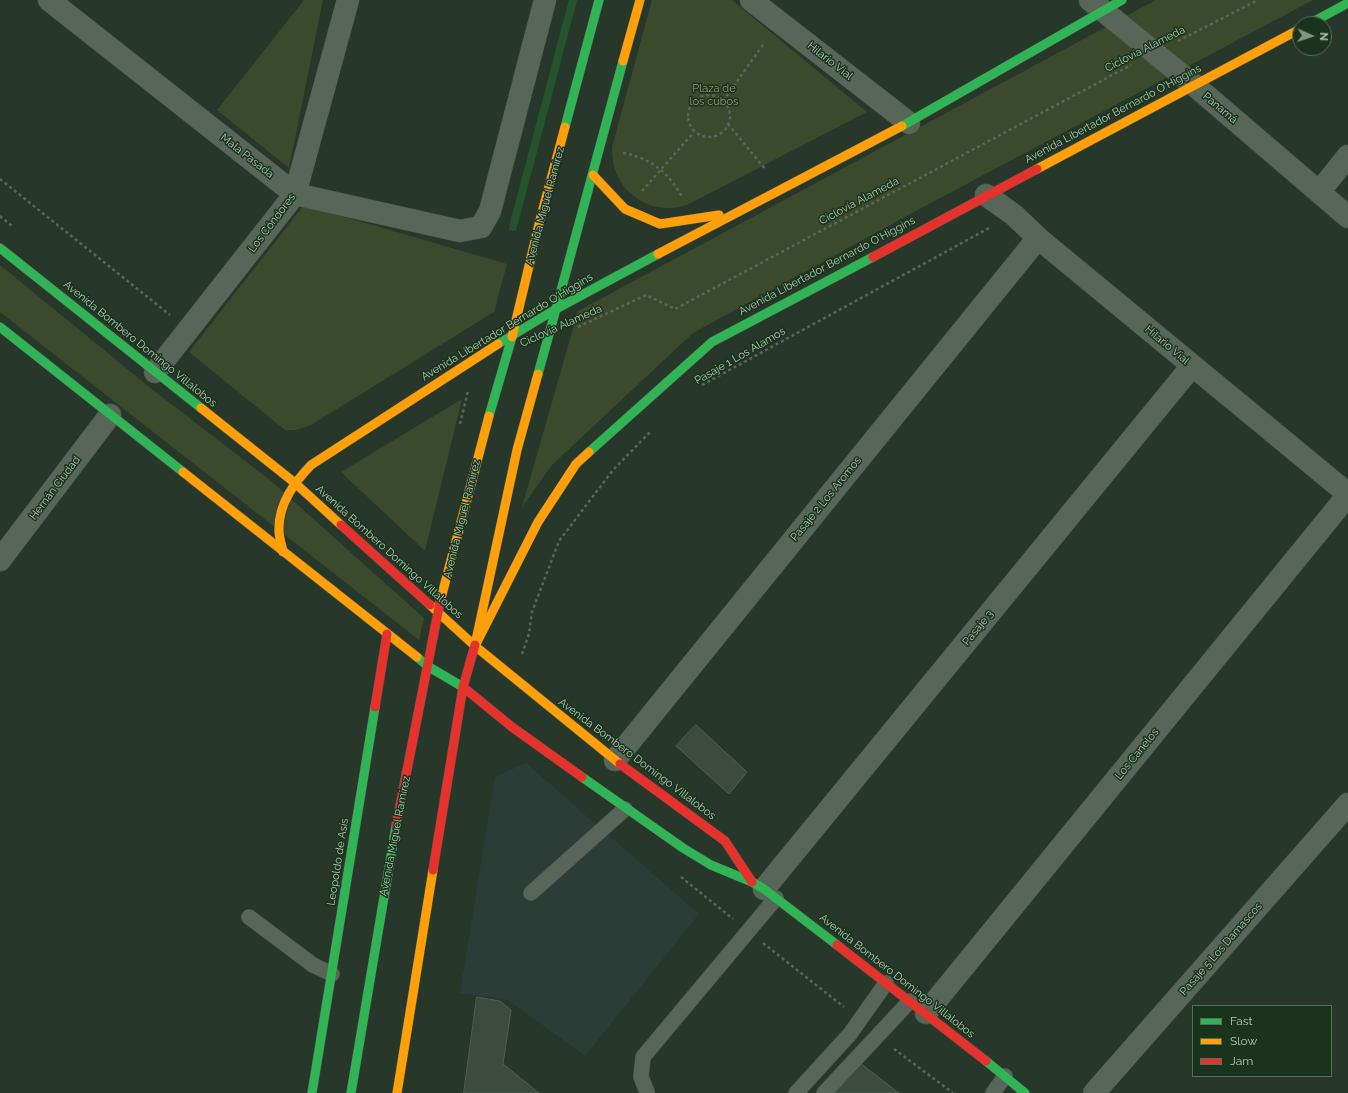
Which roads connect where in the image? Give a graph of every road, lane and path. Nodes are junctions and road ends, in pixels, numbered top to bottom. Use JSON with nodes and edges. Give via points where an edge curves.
{"nodes":[{"id":1,"x":49,"y":0,"type":"edge"},
{"id":2,"x":348,"y":0,"type":"edge"},
{"id":3,"x":545,"y":0,"type":"edge"},
{"id":4,"x":599,"y":0,"type":"edge"},
{"id":5,"x":640,"y":0,"type":"edge"},
{"id":6,"x":751,"y":0,"type":"edge"},
{"id":7,"x":1122,"y":0,"type":"edge"},
{"id":8,"x":1258,"y":0,"type":"edge"},
{"id":9,"x":1348,"y":3,"type":"edge"},
{"id":10,"x":1096,"y":5,"type":"edge"},
{"id":11,"x":1324,"y":16,"type":"edge"},
{"id":12,"x":780,"y":22,"type":"junction"},
{"id":13,"x":1292,"y":33,"type":"edge"},
{"id":14,"x":1153,"y":53,"type":"junction"},
{"id":15,"x":1194,"y":85,"type":"junction"},
{"id":16,"x":723,"y":101,"type":"junction"},
{"id":17,"x":909,"y":123,"type":"junction"},
{"id":18,"x":728,"y":124,"type":"junction"},
{"id":19,"x":694,"y":132,"type":"junction"},
{"id":20,"x":599,"y":152,"type":"junction"},
{"id":21,"x":1348,"y":156,"type":"edge"},
{"id":22,"x":661,"y":169,"type":"junction"},
{"id":23,"x":593,"y":175,"type":"junction"},
{"id":24,"x":0,"y":179,"type":"edge"},
{"id":25,"x":781,"y":189,"type":"junction"},
{"id":26,"x":1319,"y":192,"type":"junction"},
{"id":27,"x":295,"y":194,"type":"junction"},
{"id":28,"x":986,"y":195,"type":"junction"},
{"id":29,"x":625,"y":209,"type":"junction"},
{"id":30,"x":736,"y":212,"type":"junction"},
{"id":31,"x":1014,"y":215,"type":"junction"},
{"id":32,"x":1348,"y":217,"type":"edge"},
{"id":33,"x":692,"y":219,"type":"junction"},
{"id":34,"x":1038,"y":238,"type":"junction"},
{"id":35,"x":0,"y":248,"type":"edge"},
{"id":36,"x":556,"y":309,"type":"junction"},
{"id":37,"x":0,"y":327,"type":"edge"},
{"id":38,"x":189,"y":330,"type":"junction"},
{"id":39,"x":512,"y":337,"type":"junction"},
{"id":40,"x":546,"y":339,"type":"junction"},
{"id":41,"x":1192,"y":366,"type":"junction"},
{"id":42,"x":155,"y":372,"type":"junction"},
{"id":43,"x":700,"y":387,"type":"dead end"},
{"id":44,"x":110,"y":415,"type":"junction"},
{"id":45,"x":656,"y":427,"type":"dead end"},
{"id":46,"x":295,"y":483,"type":"junction"},
{"id":47,"x":1348,"y":494,"type":"edge"},
{"id":48,"x":283,"y":552,"type":"junction"},
{"id":49,"x":0,"y":560,"type":"edge"},
{"id":50,"x":438,"y":612,"type":"junction"},
{"id":51,"x":387,"y":634,"type":"junction"},
{"id":52,"x":475,"y":646,"type":"junction"},
{"id":53,"x":429,"y":667,"type":"junction"},
{"id":54,"x":509,"y":675,"type":"junction"},
{"id":55,"x":463,"y":687,"type":"junction"},
{"id":56,"x":615,"y":760,"type":"junction"},
{"id":57,"x":1348,"y":804,"type":"edge"},
{"id":58,"x":625,"y":809,"type":"junction"},
{"id":59,"x":679,"y":876,"type":"dead end"},
{"id":60,"x":764,"y":890,"type":"junction"},
{"id":61,"x":531,"y":893,"type":"dead end"},
{"id":62,"x":250,"y":917,"type":"dead end"},
{"id":63,"x":747,"y":931,"type":"junction"},
{"id":64,"x":332,"y":974,"type":"junction"},
{"id":65,"x":886,"y":983,"type":"junction"},
{"id":66,"x":918,"y":1007,"type":"junction"},
{"id":67,"x":860,"y":1019,"type":"junction"},
{"id":68,"x":876,"y":1035,"type":"junction"},
{"id":69,"x":1005,"y":1076,"type":"junction"},
{"id":70,"x":647,"y":1092,"type":"dead end"},
{"id":71,"x":312,"y":1093,"type":"edge"},
{"id":72,"x":351,"y":1093,"type":"edge"},
{"id":73,"x":397,"y":1093,"type":"edge"},
{"id":74,"x":796,"y":1093,"type":"edge"},
{"id":75,"x":824,"y":1093,"type":"edge"},
{"id":76,"x":953,"y":1093,"type":"edge"},
{"id":77,"x":993,"y":1093,"type":"edge"},
{"id":78,"x":1025,"y":1093,"type":"edge"},
{"id":79,"x":1094,"y":1093,"type":"edge"}],
"edges":[{"from":1,"to":27,"type":"street","name":"Mala Pasada"},
{"from":2,"to":27,"type":"street","name":"Los Cóndores"},
{"from":3,"to":27,"type":"street","name":"Mala Pasada","via":[[490,211],[481,227],[460,231]]},
{"from":4,"to":39,"type":"main road","name":"Avenida Miguel Ramírez"},
{"from":5,"to":20,"type":"main road"},
{"from":6,"to":12,"type":"street","name":"Hilario Vial"},
{"from":7,"to":10,"type":"main road","name":"Avenida Libertador Bernardo O'Higgins"},
{"from":8,"to":14,"type":"path","name":"Ciclovía Alameda"},
{"from":9,"to":11,"type":"main road"},
{"from":10,"to":14,"type":"street","name":"Panamá"},
{"from":10,"to":17,"type":"main road","name":"Avenida Libertador Bernardo O'Higgins"},
{"from":12,"to":16,"type":"path"},
{"from":12,"to":17,"type":"street","name":"Hilario Vial"},
{"from":13,"to":15,"type":"main road","name":"Avenida Libertador Bernardo O'Higgins"},
{"from":14,"to":15,"type":"street","name":"Panamá"},
{"from":14,"to":40,"type":"path","name":"Ciclovía Alameda","via":[[675,309],[646,295],[606,315]]},
{"from":15,"to":26,"type":"street","name":"Panamá"},
{"from":15,"to":28,"type":"main road","name":"Avenida Libertador Bernardo O'Higgins"},
{"from":16,"to":18,"type":"path","via":[[728,108]]},
{"from":16,"to":19,"type":"path","via":[[708,96],[693,102],[688,117]]},
{"from":17,"to":25,"type":"main road","name":"Avenida Libertador Bernardo O'Higgins"},
{"from":18,"to":19,"type":"path","via":[[721,133],[709,137]]},
{"from":18,"to":25,"type":"path"},
{"from":19,"to":22,"type":"path"},
{"from":20,"to":22,"type":"path","via":[[633,154]]},
{"from":20,"to":23,"type":"main road"},
{"from":21,"to":26,"type":"street"},
{"from":22,"to":29,"type":"path"},
{"from":22,"to":33,"type":"path","via":[[676,186]]},
{"from":23,"to":29,"type":"main road"},
{"from":23,"to":36,"type":"main road"},
{"from":24,"to":38,"type":"path"},
{"from":25,"to":30,"type":"main road","name":"Avenida Libertador Bernardo O'Higgins"},
{"from":26,"to":32,"type":"street","name":"Panamá"},
{"from":27,"to":38,"type":"street","name":"Los Cóndores"},
{"from":28,"to":31,"type":"street","name":"Hilario Vial"},
{"from":28,"to":52,"type":"main road","name":"Avenida Libertador Bernardo O'Higgins","via":[[712,342],[576,464],[538,522]]},
{"from":29,"to":33,"type":"main road","via":[[660,224]]},
{"from":30,"to":33,"type":"main road"},
{"from":30,"to":36,"type":"main road","name":"Avenida Libertador Bernardo O'Higgins"},
{"from":31,"to":34,"type":"street","name":"Hilario Vial"},
{"from":31,"to":43,"type":"path","name":"Pasaje 1 Los Alamos"},
{"from":34,"to":41,"type":"street","name":"Hilario Vial"},
{"from":34,"to":56,"type":"street","name":"Pasaje 2 Los Aromos"},
{"from":35,"to":42,"type":"main road","name":"Avenida Bombero Domingo Villalobos"},
{"from":36,"to":39,"type":"main road","name":"Avenida Libertador Bernardo O'Higgins"},
{"from":36,"to":40,"type":"main road"},
{"from":37,"to":44,"type":"main road","name":"Avenida Bombero Domingo Villalobos"},
{"from":38,"to":42,"type":"street","name":"Los Cóndores"},
{"from":39,"to":46,"type":"main road","name":"Avenida Libertador Bernardo O'Higgins","via":[[480,355],[311,465]]},
{"from":39,"to":50,"type":"main road","name":"Avenida Miguel Ramírez","via":[[476,461]]},
{"from":40,"to":52,"type":"main road","via":[[517,450]]},
{"from":41,"to":47,"type":"street","name":"Hilario Vial"},
{"from":41,"to":60,"type":"street","name":"Pasaje 3"},
{"from":42,"to":46,"type":"main road","name":"Avenida Bombero Domingo Villalobos"},
{"from":44,"to":48,"type":"main road","name":"Avenida Bombero Domingo Villalobos"},
{"from":44,"to":49,"type":"street","name":"Hernán Ciudad"},
{"from":45,"to":54,"type":"path","via":[[612,470],[559,541],[532,612],[524,651]]},
{"from":46,"to":48,"type":"main road","name":"Avenida Libertador Bernardo O'Higgins","via":[[281,514],[279,531]]},
{"from":46,"to":50,"type":"main road","name":"Avenida Bombero Domingo Villalobos"},
{"from":47,"to":66,"type":"street","name":"Los Canelos"},
{"from":48,"to":51,"type":"main road","name":"Avenida Bombero Domingo Villalobos"},
{"from":50,"to":52,"type":"main road","name":"Avenida Bombero Domingo Villalobos"},
{"from":50,"to":53,"type":"main road","name":"Avenida Miguel Ramírez"},
{"from":51,"to":53,"type":"main road","name":"Avenida Bombero Domingo Villalobos"},
{"from":51,"to":64,"type":"main road","name":"Leopoldo de Asís"},
{"from":52,"to":54,"type":"main road","name":"Avenida Bombero Domingo Villalobos"},
{"from":52,"to":55,"type":"main road"},
{"from":53,"to":55,"type":"main road","name":"Avenida Bombero Domingo Villalobos"},
{"from":53,"to":72,"type":"main road","name":"Avenida Miguel Ramírez","via":[[391,850]]},
{"from":54,"to":56,"type":"main road","name":"Avenida Bombero Domingo Villalobos"},
{"from":55,"to":58,"type":"main road","name":"Avenida Bombero Domingo Villalobos","via":[[512,727]]},
{"from":55,"to":73,"type":"main road"},
{"from":56,"to":60,"type":"main road","name":"Avenida Bombero Domingo Villalobos","via":[[725,841]]},
{"from":57,"to":79,"type":"street","name":"Pasaje 5 Los Damascos"},
{"from":58,"to":60,"type":"main road","name":"Avenida Bombero Domingo Villalobos","via":[[711,865]]},
{"from":58,"to":61,"type":"lane"},
{"from":59,"to":63,"type":"path"},
{"from":60,"to":63,"type":"lane"},
{"from":60,"to":65,"type":"main road","name":"Avenida Bombero Domingo Villalobos"},
{"from":62,"to":64,"type":"lane","via":[[313,965]]},
{"from":63,"to":67,"type":"path"},
{"from":63,"to":70,"type":"lane","via":[[643,1057],[641,1077]]},
{"from":64,"to":71,"type":"main road","name":"Leopoldo de Asís"},
{"from":65,"to":66,"type":"main road","name":"Avenida Bombero Domingo Villalobos"},
{"from":65,"to":67,"type":"lane"},
{"from":66,"to":68,"type":"lane"},
{"from":66,"to":69,"type":"main road","name":"Avenida Bombero Domingo Villalobos"},
{"from":67,"to":74,"type":"lane","via":[[850,1034]]},
{"from":68,"to":75,"type":"lane"},
{"from":68,"to":76,"type":"path"},
{"from":69,"to":77,"type":"lane"},
{"from":69,"to":78,"type":"main road","name":"Avenida Bombero Domingo Villalobos"}]}
